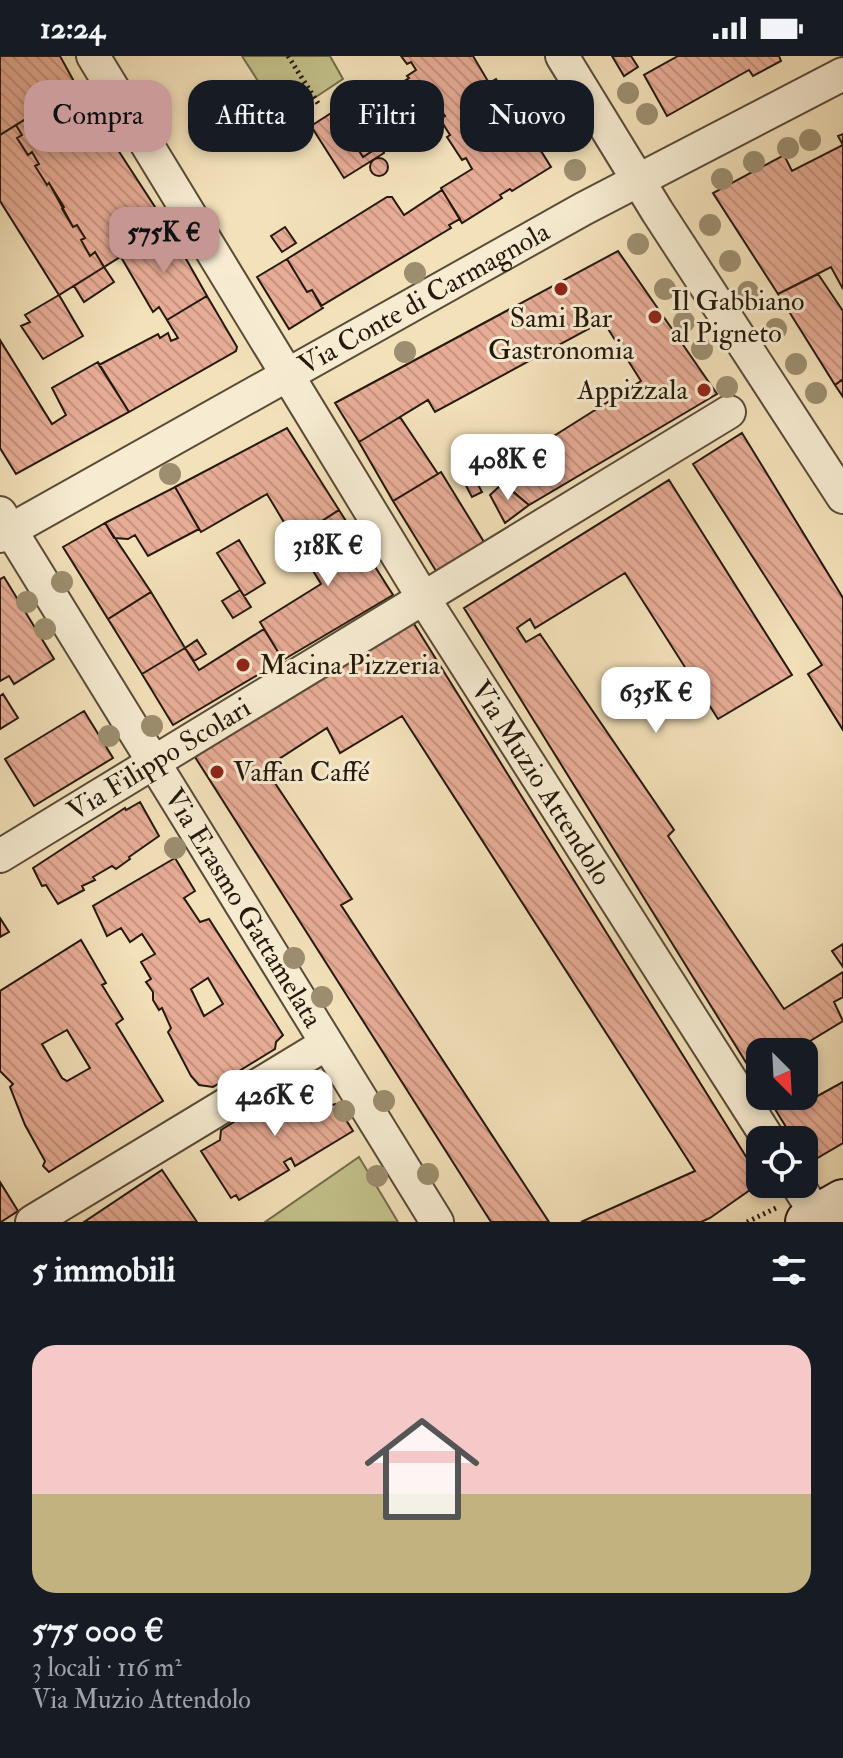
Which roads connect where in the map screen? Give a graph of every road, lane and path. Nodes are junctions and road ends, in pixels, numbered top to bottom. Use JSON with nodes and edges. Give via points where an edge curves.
{"nodes":[{"id":1,"x":93,"y":56,"type":"edge"},
{"id":2,"x":288,"y":56,"type":"edge"},
{"id":3,"x":562,"y":56,"type":"edge"},
{"id":4,"x":843,"y":74,"type":"edge"},
{"id":5,"x":319,"y":105,"type":"dead end"},
{"id":6,"x":639,"y":180,"type":"junction"},
{"id":7,"x":286,"y":376,"type":"junction"},
{"id":8,"x":729,"y":412,"type":"dead end"},
{"id":9,"x":843,"y":497,"type":"edge"},
{"id":10,"x":3,"y":526,"type":"edge"},
{"id":11,"x":424,"y":599,"type":"junction"},
{"id":12,"x":154,"y":763,"type":"junction"},
{"id":13,"x":0,"y":856,"type":"edge"},
{"id":14,"x":326,"y":1044,"type":"junction"},
{"id":15,"x":760,"y":1126,"type":"edge"},
{"id":16,"x":808,"y":1207,"type":"edge"},
{"id":17,"x":32,"y":1222,"type":"edge"},
{"id":18,"x":437,"y":1222,"type":"edge"},
{"id":19,"x":747,"y":1222,"type":"edge"}],
"edges":[{"from":1,"to":7,"type":"street","name":"Via Muzio Attendolo"},
{"from":2,"to":5,"type":"path"},
{"from":3,"to":6,"type":"street"},
{"from":4,"to":6,"type":"street","name":"Via Conte di Carmagnola"},
{"from":6,"to":7,"type":"street","name":"Via Conte di Carmagnola"},
{"from":6,"to":9,"type":"street"},
{"from":7,"to":10,"type":"street","name":"Via Conte di Carmagnola"},
{"from":7,"to":11,"type":"street","name":"Via Muzio Attendolo"},
{"from":8,"to":11,"type":"street","name":"Via Filippo Scolari"},
{"from":10,"to":12,"type":"street","name":"Via Erasmo Gattamelata"},
{"from":11,"to":12,"type":"street","name":"Via Filippo Scolari"},
{"from":11,"to":15,"type":"street","name":"Via Muzio Attendolo"},
{"from":12,"to":13,"type":"street","name":"Via Filippo Scolari"},
{"from":12,"to":14,"type":"street","name":"Via Erasmo Gattamelata"},
{"from":14,"to":17,"type":"street"},
{"from":14,"to":18,"type":"street","name":"Via Erasmo Gattamelata"},
{"from":16,"to":19,"type":"path"}]}
